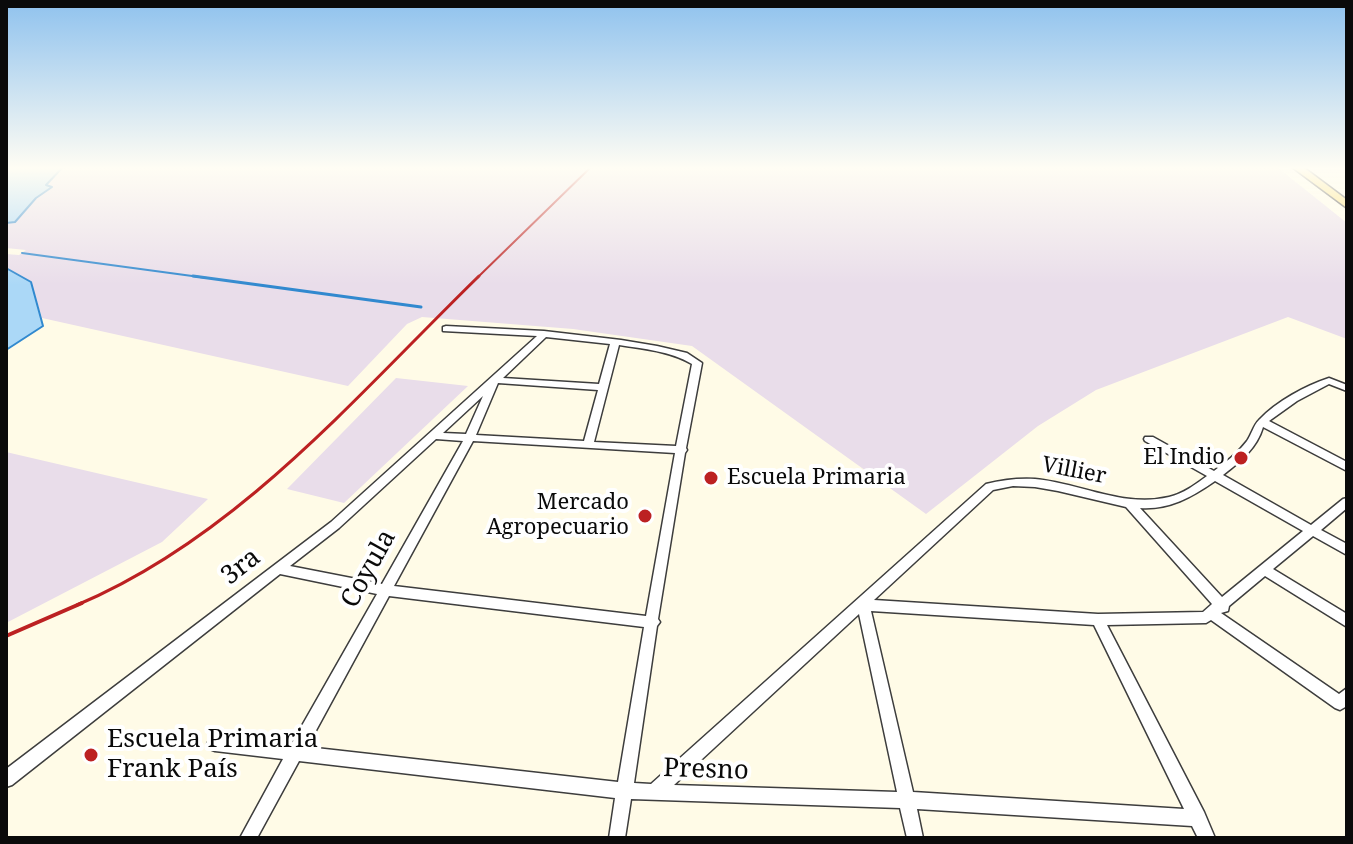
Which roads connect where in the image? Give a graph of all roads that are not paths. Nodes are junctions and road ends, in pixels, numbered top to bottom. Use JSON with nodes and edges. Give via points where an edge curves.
{"nodes":[{"id":1,"x":446,"y":329,"type":"dead end"},
{"id":2,"x":544,"y":334,"type":"junction"},
{"id":3,"x":615,"y":343,"type":"junction"},
{"id":4,"x":495,"y":380,"type":"junction"},
{"id":5,"x":603,"y":387,"type":"junction"},
{"id":6,"x":1347,"y":388,"type":"edge"},
{"id":7,"x":1262,"y":422,"type":"junction"},
{"id":8,"x":436,"y":436,"type":"junction"},
{"id":9,"x":469,"y":439,"type":"junction"},
{"id":10,"x":1149,"y":439,"type":"dead end"},
{"id":11,"x":588,"y":444,"type":"junction"},
{"id":12,"x":682,"y":450,"type":"junction"},
{"id":13,"x":1347,"y":467,"type":"edge"},
{"id":14,"x":1213,"y":475,"type":"junction"},
{"id":15,"x":1347,"y":502,"type":"edge"},
{"id":16,"x":1129,"y":503,"type":"junction"},
{"id":17,"x":1312,"y":530,"type":"junction"},
{"id":18,"x":1347,"y":550,"type":"edge"},
{"id":19,"x":278,"y":569,"type":"junction"},
{"id":20,"x":1266,"y":571,"type":"junction"},
{"id":21,"x":384,"y":590,"type":"junction"},
{"id":22,"x":863,"y":605,"type":"junction"},
{"id":23,"x":1218,"y":611,"type":"junction"},
{"id":24,"x":1098,"y":620,"type":"junction"},
{"id":25,"x":1347,"y":621,"type":"edge"},
{"id":26,"x":653,"y":622,"type":"junction"},
{"id":27,"x":1344,"y":699,"type":"edge"},
{"id":28,"x":215,"y":744,"type":"dead end"},
{"id":29,"x":297,"y":754,"type":"junction"},
{"id":30,"x":6,"y":779,"type":"edge"},
{"id":31,"x":623,"y":791,"type":"junction"},
{"id":32,"x":654,"y":792,"type":"junction"},
{"id":33,"x":908,"y":800,"type":"junction"},
{"id":34,"x":1198,"y":818,"type":"junction"},
{"id":35,"x":248,"y":838,"type":"edge"},
{"id":36,"x":617,"y":838,"type":"edge"},
{"id":37,"x":915,"y":838,"type":"edge"},
{"id":38,"x":1207,"y":838,"type":"edge"}],
"edges":[{"from":1,"to":2,"type":"street"},
{"from":2,"to":3,"type":"street"},
{"from":2,"to":4,"type":"street","name":"Coyula"},
{"from":3,"to":5,"type":"street"},
{"from":3,"to":12,"type":"street","via":[[694,358]]},
{"from":4,"to":5,"type":"street"},
{"from":4,"to":8,"type":"street","name":"3ra"},
{"from":4,"to":9,"type":"street","name":"Coyula"},
{"from":5,"to":11,"type":"street"},
{"from":6,"to":7,"type":"street","name":"Villier","via":[[1329,381]]},
{"from":7,"to":13,"type":"street"},
{"from":7,"to":14,"type":"street","name":"Villier","via":[[1242,453]]},
{"from":8,"to":9,"type":"street"},
{"from":8,"to":19,"type":"street","name":"3ra"},
{"from":9,"to":11,"type":"street"},
{"from":9,"to":21,"type":"street","name":"Coyula"},
{"from":10,"to":14,"type":"street"},
{"from":11,"to":12,"type":"street"},
{"from":12,"to":26,"type":"street"},
{"from":14,"to":16,"type":"street","name":"Villier","via":[[1171,501]]},
{"from":14,"to":17,"type":"street"},
{"from":15,"to":17,"type":"street"},
{"from":16,"to":22,"type":"street","name":"Villier","via":[[1036,483],[990,487]]},
{"from":16,"to":23,"type":"street"},
{"from":17,"to":18,"type":"street"},
{"from":17,"to":20,"type":"street"},
{"from":19,"to":21,"type":"street"},
{"from":19,"to":30,"type":"street","name":"3ra"},
{"from":20,"to":23,"type":"street"},
{"from":20,"to":25,"type":"street"},
{"from":21,"to":26,"type":"street"},
{"from":21,"to":29,"type":"street","name":"Coyula"},
{"from":22,"to":24,"type":"street"},
{"from":22,"to":32,"type":"street","name":"Villier"},
{"from":22,"to":33,"type":"street"},
{"from":23,"to":24,"type":"street","via":[[1189,620]]},
{"from":23,"to":27,"type":"street"},
{"from":24,"to":34,"type":"street"},
{"from":26,"to":31,"type":"street"},
{"from":28,"to":29,"type":"street","name":"Presno"},
{"from":29,"to":31,"type":"street","name":"Presno"},
{"from":29,"to":35,"type":"street","name":"Coyula"},
{"from":31,"to":32,"type":"street","name":"Presno"},
{"from":31,"to":36,"type":"street"},
{"from":32,"to":33,"type":"street","name":"Presno"},
{"from":33,"to":34,"type":"street","name":"Presno"},
{"from":33,"to":37,"type":"street"},
{"from":34,"to":38,"type":"street"}]}
